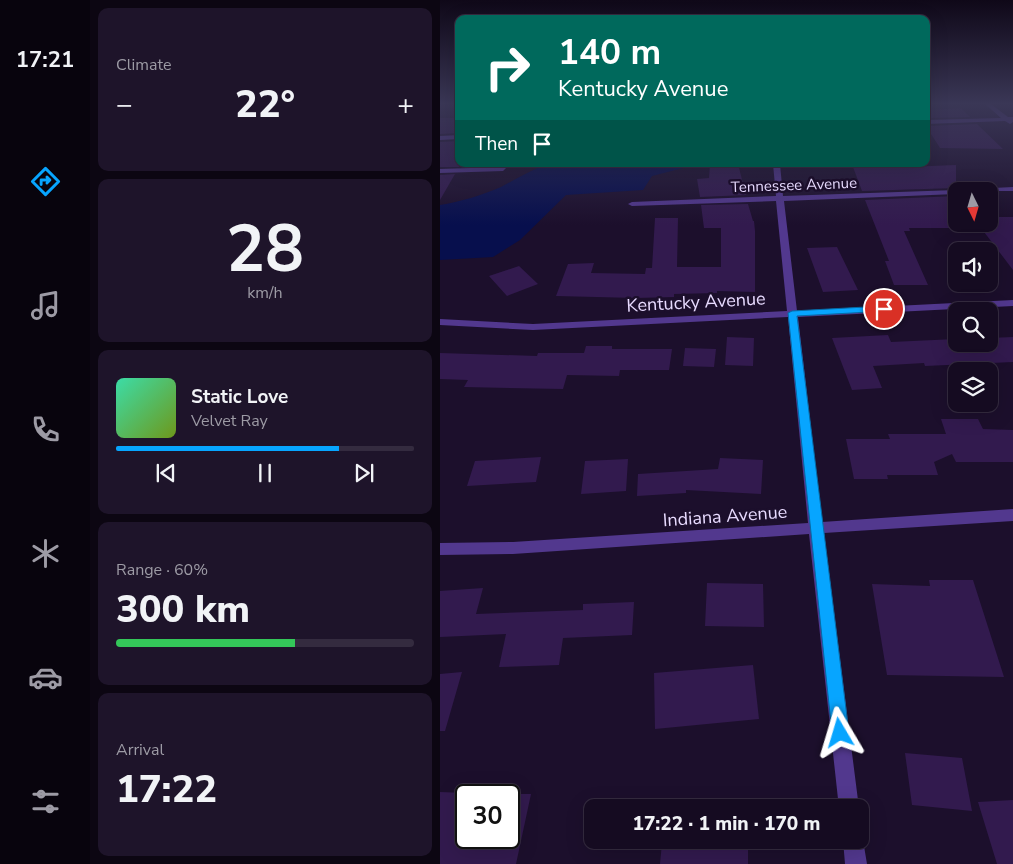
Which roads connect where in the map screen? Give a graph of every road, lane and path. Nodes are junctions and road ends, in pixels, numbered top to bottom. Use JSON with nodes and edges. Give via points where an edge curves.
{"nodes":[{"id":1,"x":491,"y":167,"type":"edge"},
{"id":2,"x":776,"y":167,"type":"edge"},
{"id":3,"x":440,"y":171,"type":"edge"},
{"id":4,"x":998,"y":190,"type":"edge"},
{"id":5,"x":1013,"y":190,"type":"edge"},
{"id":6,"x":948,"y":192,"type":"edge"},
{"id":7,"x":780,"y":200,"type":"junction"},
{"id":8,"x":632,"y":204,"type":"dead end"},
{"id":9,"x":1013,"y":303,"type":"edge"},
{"id":10,"x":792,"y":313,"type":"junction"},
{"id":11,"x":440,"y":322,"type":"edge"},
{"id":12,"x":1013,"y":516,"type":"edge"},
{"id":13,"x":816,"y":529,"type":"junction"},
{"id":14,"x":440,"y":549,"type":"edge"},
{"id":15,"x":848,"y":799,"type":"edge"},
{"id":16,"x":854,"y":849,"type":"edge"},
{"id":17,"x":856,"y":864,"type":"edge"}],
"edges":[{"from":1,"to":3,"type":"street"},
{"from":2,"to":7,"type":"street"},
{"from":4,"to":5,"type":"street"},
{"from":6,"to":7,"type":"street","name":"Tennessee Avenue"},
{"from":7,"to":8,"type":"street","name":"Tennessee Avenue"},
{"from":7,"to":10,"type":"street"},
{"from":9,"to":10,"type":"street","name":"Kentucky Avenue"},
{"from":10,"to":11,"type":"street","name":"Kentucky Avenue","via":[[533,327]]},
{"from":10,"to":13,"type":"street"},
{"from":12,"to":13,"type":"street","name":"Indiana Avenue"},
{"from":13,"to":14,"type":"street","name":"Indiana Avenue","via":[[513,548]]},
{"from":13,"to":15,"type":"street"},
{"from":16,"to":17,"type":"street"}]}
